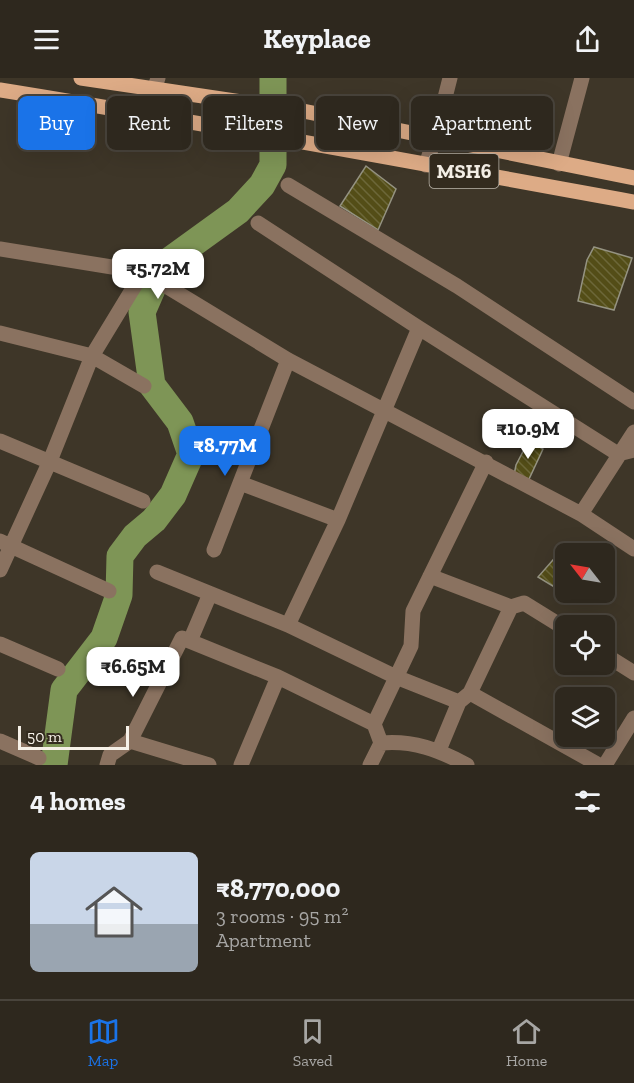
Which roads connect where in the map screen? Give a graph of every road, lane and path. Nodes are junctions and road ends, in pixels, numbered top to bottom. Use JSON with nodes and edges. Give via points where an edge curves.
{"nodes":[{"id":1,"x":81,"y":78,"type":"edge"},
{"id":2,"x":450,"y":78,"type":"edge"},
{"id":3,"x":582,"y":78,"type":"edge"},
{"id":4,"x":156,"y":84,"type":"edge"},
{"id":5,"x":0,"y":90,"type":"edge"},
{"id":6,"x":445,"y":96,"type":"edge"},
{"id":7,"x":411,"y":132,"type":"edge"},
{"id":8,"x":431,"y":150,"type":"edge"},
{"id":9,"x":495,"y":150,"type":"edge"},
{"id":10,"x":559,"y":164,"type":"junction"},
{"id":11,"x":426,"y":165,"type":"junction"},
{"id":12,"x":634,"y":178,"type":"edge"},
{"id":13,"x":288,"y":185,"type":"dead end"},
{"id":14,"x":634,"y":202,"type":"edge"},
{"id":15,"x":258,"y":223,"type":"dead end"},
{"id":16,"x":0,"y":249,"type":"edge"},
{"id":17,"x":147,"y":275,"type":"junction"},
{"id":18,"x":419,"y":328,"type":"junction"},
{"id":19,"x":0,"y":333,"type":"edge"},
{"id":20,"x":93,"y":356,"type":"junction"},
{"id":21,"x":288,"y":360,"type":"junction"},
{"id":22,"x":144,"y":386,"type":"dead end"},
{"id":23,"x":634,"y":402,"type":"edge"},
{"id":24,"x":385,"y":411,"type":"junction"},
{"id":25,"x":634,"y":432,"type":"edge"},
{"id":26,"x":0,"y":441,"type":"edge"},
{"id":27,"x":634,"y":450,"type":"edge"},
{"id":28,"x":618,"y":454,"type":"junction"},
{"id":29,"x":50,"y":462,"type":"junction"},
{"id":30,"x":486,"y":462,"type":"junction"},
{"id":31,"x":240,"y":483,"type":"junction"},
{"id":32,"x":143,"y":501,"type":"dead end"},
{"id":33,"x":581,"y":514,"type":"junction"},
{"id":34,"x":339,"y":520,"type":"junction"},
{"id":35,"x":5,"y":544,"type":"edge"},
{"id":36,"x":634,"y":549,"type":"edge"},
{"id":37,"x":214,"y":550,"type":"dead end"},
{"id":38,"x":0,"y":570,"type":"edge"},
{"id":39,"x":157,"y":572,"type":"dead end"},
{"id":40,"x":430,"y":576,"type":"junction"},
{"id":41,"x":109,"y":591,"type":"dead end"},
{"id":42,"x":210,"y":594,"type":"junction"},
{"id":43,"x":511,"y":607,"type":"junction"},
{"id":44,"x":555,"y":623,"type":"edge"},
{"id":45,"x":288,"y":625,"type":"junction"},
{"id":46,"x":190,"y":641,"type":"junction"},
{"id":47,"x":0,"y":644,"type":"edge"},
{"id":48,"x":615,"y":661,"type":"edge"},
{"id":49,"x":58,"y":669,"type":"dead end"},
{"id":50,"x":634,"y":673,"type":"edge"},
{"id":51,"x":396,"y":676,"type":"junction"},
{"id":52,"x":279,"y":677,"type":"junction"},
{"id":53,"x":465,"y":697,"type":"junction"},
{"id":54,"x":634,"y":718,"type":"edge"},
{"id":55,"x":374,"y":724,"type":"junction"},
{"id":56,"x":0,"y":741,"type":"edge"},
{"id":57,"x":130,"y":741,"type":"junction"},
{"id":58,"x":381,"y":743,"type":"junction"},
{"id":59,"x":439,"y":750,"type":"junction"},
{"id":60,"x":39,"y":758,"type":"dead end"},
{"id":61,"x":186,"y":762,"type":"edge"},
{"id":62,"x":107,"y":765,"type":"edge"},
{"id":63,"x":209,"y":765,"type":"edge"},
{"id":64,"x":241,"y":765,"type":"edge"},
{"id":65,"x":370,"y":765,"type":"edge"},
{"id":66,"x":467,"y":765,"type":"edge"},
{"id":67,"x":599,"y":765,"type":"edge"},
{"id":68,"x":604,"y":765,"type":"edge"}],
"edges":[{"from":1,"to":4,"type":"main road","number":"MSH6"},
{"from":2,"to":6,"type":"street"},
{"from":3,"to":10,"type":"street"},
{"from":4,"to":7,"type":"main road","number":"MSH6"},
{"from":5,"to":11,"type":"main road","number":"MSH6"},
{"from":8,"to":11,"type":"street"},
{"from":9,"to":10,"type":"main road","number":"MSH6"},
{"from":10,"to":12,"type":"main road","number":"MSH6"},
{"from":11,"to":14,"type":"main road","number":"MSH6"},
{"from":13,"to":23,"type":"street","via":[[457,286]]},
{"from":15,"to":18,"type":"street"},
{"from":16,"to":17,"type":"street"},
{"from":17,"to":20,"type":"street"},
{"from":17,"to":21,"type":"street"},
{"from":18,"to":24,"type":"street"},
{"from":18,"to":28,"type":"street"},
{"from":19,"to":20,"type":"street"},
{"from":20,"to":22,"type":"street"},
{"from":20,"to":29,"type":"street"},
{"from":21,"to":24,"type":"street"},
{"from":21,"to":31,"type":"street"},
{"from":24,"to":30,"type":"street"},
{"from":24,"to":34,"type":"street"},
{"from":25,"to":28,"type":"street"},
{"from":26,"to":29,"type":"street"},
{"from":27,"to":28,"type":"street"},
{"from":28,"to":33,"type":"street"},
{"from":29,"to":32,"type":"street"},
{"from":29,"to":35,"type":"street"},
{"from":30,"to":33,"type":"street"},
{"from":30,"to":40,"type":"street"},
{"from":31,"to":34,"type":"street"},
{"from":31,"to":37,"type":"street"},
{"from":33,"to":36,"type":"street"},
{"from":34,"to":45,"type":"street"},
{"from":35,"to":38,"type":"street"},
{"from":35,"to":41,"type":"street"},
{"from":39,"to":42,"type":"street"},
{"from":40,"to":43,"type":"street"},
{"from":40,"to":51,"type":"street","via":[[413,611],[411,646]]},
{"from":42,"to":45,"type":"street"},
{"from":42,"to":46,"type":"street"},
{"from":43,"to":44,"type":"street","via":[[524,603]]},
{"from":43,"to":53,"type":"street"},
{"from":45,"to":51,"type":"street"},
{"from":46,"to":52,"type":"street"},
{"from":46,"to":57,"type":"street","via":[[182,638]]},
{"from":47,"to":49,"type":"street"},
{"from":48,"to":50,"type":"street"},
{"from":51,"to":53,"type":"street"},
{"from":51,"to":55,"type":"street"},
{"from":52,"to":55,"type":"street"},
{"from":52,"to":64,"type":"street"},
{"from":53,"to":59,"type":"street"},
{"from":53,"to":67,"type":"street"},
{"from":54,"to":68,"type":"street"},
{"from":55,"to":58,"type":"street"},
{"from":56,"to":60,"type":"street"},
{"from":57,"to":61,"type":"street"},
{"from":57,"to":62,"type":"street","via":[[111,755]]},
{"from":58,"to":59,"type":"street","via":[[399,741]]},
{"from":58,"to":65,"type":"street"},
{"from":59,"to":66,"type":"street"},
{"from":61,"to":63,"type":"street"}]}
